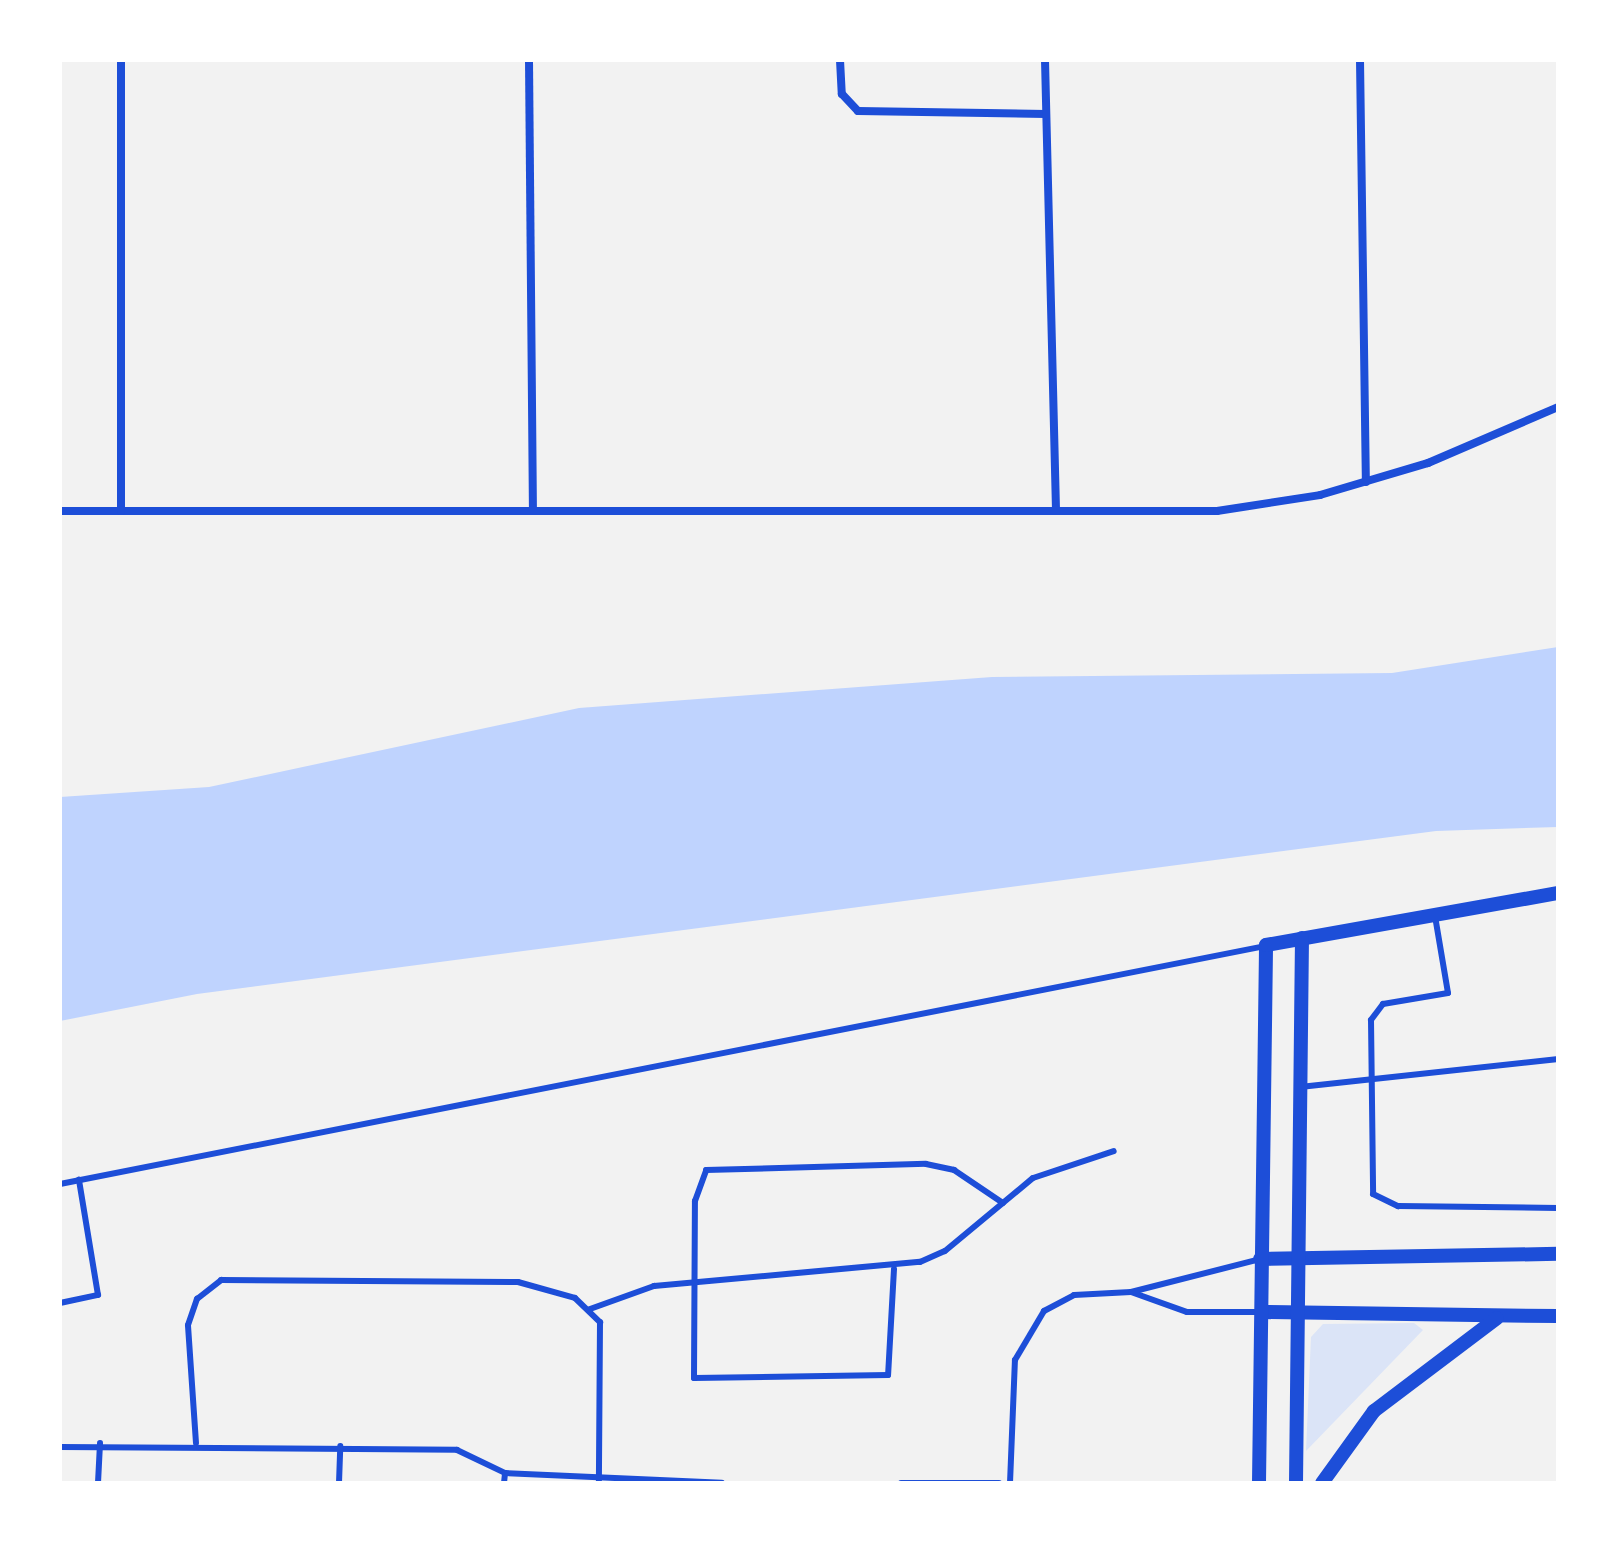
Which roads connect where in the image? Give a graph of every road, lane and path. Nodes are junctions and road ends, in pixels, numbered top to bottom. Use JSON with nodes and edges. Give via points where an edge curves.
{"nodes":[{"id":1,"x":121,"y":60,"type":"edge"},
{"id":2,"x":529,"y":60,"type":"edge"},
{"id":3,"x":840,"y":60,"type":"edge"},
{"id":4,"x":1045,"y":60,"type":"edge"},
{"id":5,"x":1360,"y":60,"type":"edge"},
{"id":6,"x":1046,"y":114,"type":"junction"},
{"id":7,"x":1558,"y":407,"type":"edge"},
{"id":8,"x":1366,"y":482,"type":"junction"},
{"id":9,"x":533,"y":510,"type":"junction"},
{"id":10,"x":1056,"y":510,"type":"junction"},
{"id":11,"x":60,"y":511,"type":"edge"},
{"id":12,"x":121,"y":511,"type":"junction"},
{"id":13,"x":1558,"y":893,"type":"edge"},
{"id":14,"x":1434,"y":912,"type":"junction"},
{"id":15,"x":1302,"y":938,"type":"junction"},
{"id":16,"x":1266,"y":945,"type":"junction"},
{"id":17,"x":1558,"y":1059,"type":"edge"},
{"id":18,"x":1369,"y":1082,"type":"junction"},
{"id":19,"x":1300,"y":1087,"type":"junction"},
{"id":20,"x":1114,"y":1151,"type":"dead end"},
{"id":21,"x":79,"y":1180,"type":"junction"},
{"id":22,"x":60,"y":1184,"type":"edge"},
{"id":23,"x":1003,"y":1203,"type":"junction"},
{"id":24,"x":1558,"y":1208,"type":"edge"},
{"id":25,"x":1558,"y":1254,"type":"edge"},
{"id":26,"x":1297,"y":1258,"type":"junction"},
{"id":27,"x":1260,"y":1259,"type":"junction"},
{"id":28,"x":894,"y":1269,"type":"junction"},
{"id":29,"x":696,"y":1281,"type":"junction"},
{"id":30,"x":1131,"y":1292,"type":"junction"},
{"id":31,"x":60,"y":1303,"type":"edge"},
{"id":32,"x":590,"y":1309,"type":"junction"},
{"id":33,"x":1263,"y":1312,"type":"junction"},
{"id":34,"x":1297,"y":1313,"type":"junction"},
{"id":35,"x":1558,"y":1316,"type":"edge"},
{"id":36,"x":1497,"y":1318,"type":"junction"},
{"id":37,"x":100,"y":1443,"type":"junction"},
{"id":38,"x":196,"y":1443,"type":"junction"},
{"id":39,"x":340,"y":1446,"type":"junction"},
{"id":40,"x":60,"y":1447,"type":"edge"},
{"id":41,"x":505,"y":1473,"type":"junction"},
{"id":42,"x":602,"y":1480,"type":"edge"},
{"id":43,"x":98,"y":1483,"type":"edge"},
{"id":44,"x":339,"y":1483,"type":"edge"},
{"id":45,"x":504,"y":1483,"type":"edge"},
{"id":46,"x":722,"y":1483,"type":"edge"},
{"id":47,"x":901,"y":1483,"type":"edge"},
{"id":48,"x":999,"y":1483,"type":"edge"},
{"id":49,"x":1010,"y":1483,"type":"edge"},
{"id":50,"x":1259,"y":1483,"type":"edge"},
{"id":51,"x":1296,"y":1483,"type":"edge"},
{"id":52,"x":1322,"y":1483,"type":"edge"}],
"edges":[{"from":1,"to":12,"type":"street"},
{"from":2,"to":9,"type":"street"},
{"from":3,"to":6,"type":"street","via":[[842,94],[858,111]]},
{"from":4,"to":6,"type":"street"},
{"from":5,"to":8,"type":"street"},
{"from":6,"to":10,"type":"street"},
{"from":7,"to":8,"type":"street"},
{"from":8,"to":10,"type":"street","via":[[1217,511]]},
{"from":9,"to":10,"type":"street"},
{"from":9,"to":12,"type":"street"},
{"from":11,"to":12,"type":"street"},
{"from":13,"to":14,"type":"street"},
{"from":14,"to":15,"type":"street"},
{"from":14,"to":18,"type":"lane","via":[[1448,993],[1378,1006]]},
{"from":15,"to":16,"type":"street"},
{"from":15,"to":19,"type":"street"},
{"from":16,"to":21,"type":"lane"},
{"from":16,"to":27,"type":"street"},
{"from":17,"to":18,"type":"lane"},
{"from":18,"to":19,"type":"lane"},
{"from":18,"to":24,"type":"lane","via":[[1369,1183],[1378,1201],[1398,1206]]},
{"from":19,"to":26,"type":"street"},
{"from":20,"to":23,"type":"lane","via":[[1058,1165]]},
{"from":21,"to":22,"type":"lane"},
{"from":21,"to":31,"type":"lane","via":[[98,1295]]},
{"from":23,"to":28,"type":"lane","via":[[945,1251]]},
{"from":23,"to":29,"type":"lane","via":[[966,1176],[926,1164],[719,1166],[697,1181]]},
{"from":25,"to":26,"type":"street"},
{"from":26,"to":27,"type":"street"},
{"from":26,"to":34,"type":"street"},
{"from":27,"to":30,"type":"lane"},
{"from":27,"to":33,"type":"street"},
{"from":28,"to":29,"type":"lane"},
{"from":28,"to":29,"type":"lane","via":[[888,1375],[694,1378]]},
{"from":29,"to":32,"type":"lane","via":[[621,1293]]},
{"from":30,"to":33,"type":"lane","via":[[1187,1312]]},
{"from":30,"to":49,"type":"lane","via":[[1064,1299],[1029,1328],[1015,1360]]},
{"from":32,"to":38,"type":"lane","via":[[559,1290],[518,1282],[221,1280],[197,1299],[188,1325]]},
{"from":32,"to":42,"type":"lane","via":[[603,1338]]},
{"from":33,"to":34,"type":"street"},
{"from":33,"to":50,"type":"street"},
{"from":34,"to":36,"type":"street"},
{"from":34,"to":51,"type":"street"},
{"from":35,"to":36,"type":"street"},
{"from":36,"to":52,"type":"street","via":[[1374,1411]]},
{"from":37,"to":38,"type":"lane"},
{"from":37,"to":40,"type":"lane"},
{"from":37,"to":43,"type":"lane"},
{"from":38,"to":39,"type":"lane"},
{"from":39,"to":41,"type":"lane","via":[[457,1450]]},
{"from":39,"to":44,"type":"lane"},
{"from":41,"to":42,"type":"lane"},
{"from":41,"to":45,"type":"lane"},
{"from":42,"to":46,"type":"lane"},
{"from":47,"to":48,"type":"lane"}]}
